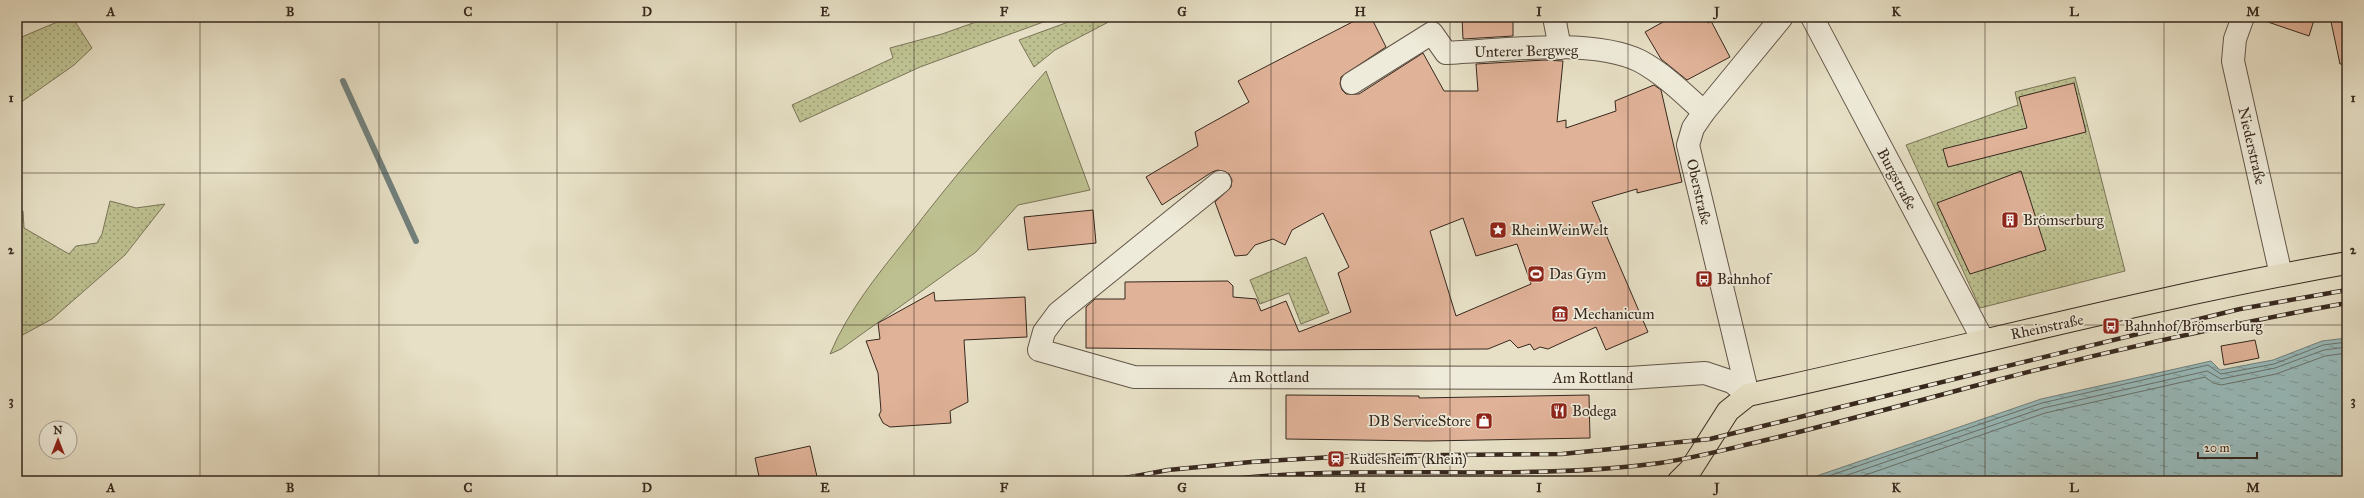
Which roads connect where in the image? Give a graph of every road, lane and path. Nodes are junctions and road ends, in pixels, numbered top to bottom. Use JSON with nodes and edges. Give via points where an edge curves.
{"nodes":[{"id":1,"x":1554,"y":17,"type":"edge"},
{"id":2,"x":1782,"y":17,"type":"edge"},
{"id":3,"x":1812,"y":17,"type":"edge"},
{"id":4,"x":2243,"y":17,"type":"edge"},
{"id":5,"x":1433,"y":25,"type":"edge"},
{"id":6,"x":1560,"y":48,"type":"junction"},
{"id":7,"x":1352,"y":84,"type":"dead end"},
{"id":8,"x":1704,"y":112,"type":"junction"},
{"id":9,"x":1220,"y":182,"type":"dead end"},
{"id":10,"x":2347,"y":264,"type":"edge"},
{"id":11,"x":2281,"y":275,"type":"junction"},
{"id":12,"x":1983,"y":340,"type":"junction"},
{"id":13,"x":1748,"y":395,"type":"junction"},
{"id":14,"x":1679,"y":481,"type":"edge"}],
"edges":[{"from":1,"to":6,"type":"street"},
{"from":2,"to":8,"type":"street","name":"Oberstraße"},
{"from":3,"to":12,"type":"street","name":"Burgstraße"},
{"from":4,"to":11,"type":"street","name":"Niederstraße","via":[[2235,39],[2233,61]]},
{"from":5,"to":6,"type":"street","name":"Unterer Bergweg","via":[[1446,53]]},
{"from":5,"to":7,"type":"street","name":"Unterer Bergweg"},
{"from":6,"to":8,"type":"street","name":"Unterer Bergweg","via":[[1604,51],[1639,61],[1657,71]]},
{"from":8,"to":13,"type":"street","name":"Oberstraße","via":[[1693,128],[1688,145]]},
{"from":9,"to":13,"type":"street","name":"Am Rottland","via":[[1058,313],[1044,332],[1039,350],[1134,377],[1629,378],[1705,373],[1732,382]]},
{"from":10,"to":11,"type":"main road","name":"Rheinstraße"},
{"from":11,"to":12,"type":"main road","name":"Rheinstraße"},
{"from":12,"to":13,"type":"main road","name":"Rheinstraße"},
{"from":13,"to":14,"type":"main road","via":[[1728,411],[1691,469]]}]}
